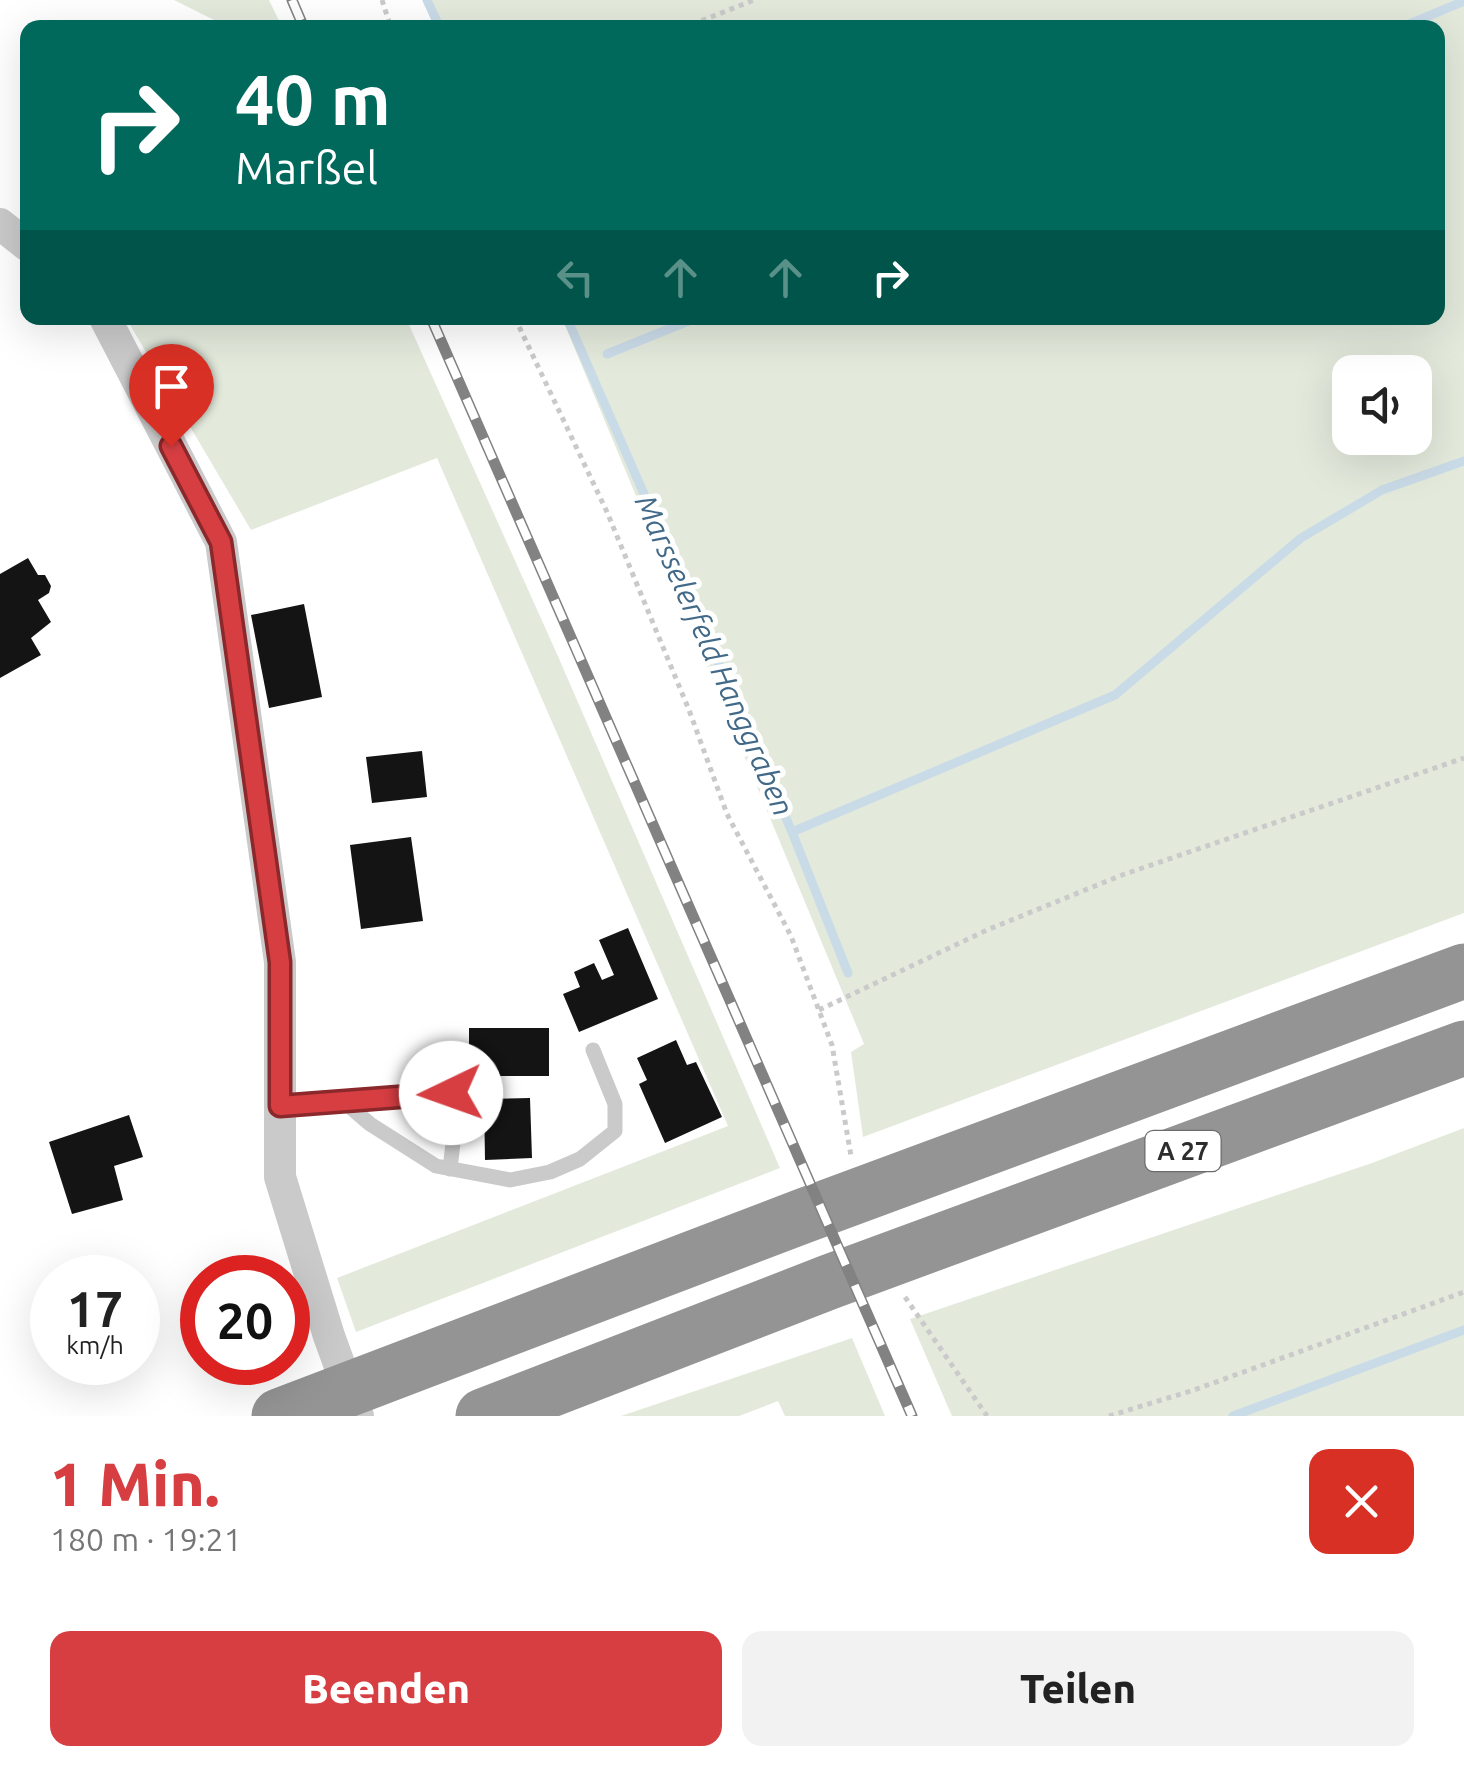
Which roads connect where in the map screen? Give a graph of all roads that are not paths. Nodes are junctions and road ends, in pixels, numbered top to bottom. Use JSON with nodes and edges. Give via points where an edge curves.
{"nodes":[{"id":1,"x":0,"y":224,"type":"edge"},
{"id":2,"x":20,"y":240,"type":"edge"},
{"id":3,"x":109,"y":325,"type":"edge"},
{"id":4,"x":1464,"y":971,"type":"edge"},
{"id":5,"x":1464,"y":1048,"type":"edge"},
{"id":6,"x":593,"y":1050,"type":"dead end"},
{"id":7,"x":341,"y":1099,"type":"junction"},
{"id":8,"x":280,"y":1106,"type":"junction"},
{"id":9,"x":450,"y":1169,"type":"junction"},
{"id":10,"x":331,"y":1404,"type":"edge"},
{"id":11,"x":483,"y":1416,"type":"edge"}],
"edges":[{"from":1,"to":2,"type":"street"},
{"from":3,"to":8,"type":"street","via":[[221,542],[280,962]]},
{"from":4,"to":10,"type":"highway","number":"A 27","via":[[803,1216]]},
{"from":5,"to":11,"type":"highway","number":"A 27"},
{"from":6,"to":9,"type":"lane","via":[[615,1104],[616,1131],[550,1172],[510,1180]]},
{"from":7,"to":8,"type":"lane"},
{"from":7,"to":9,"type":"lane","via":[[370,1124]]},
{"from":7,"to":9,"type":"lane","via":[[451,1093],[456,1108]]},
{"from":8,"to":10,"type":"street","via":[[280,1177]]}]}
